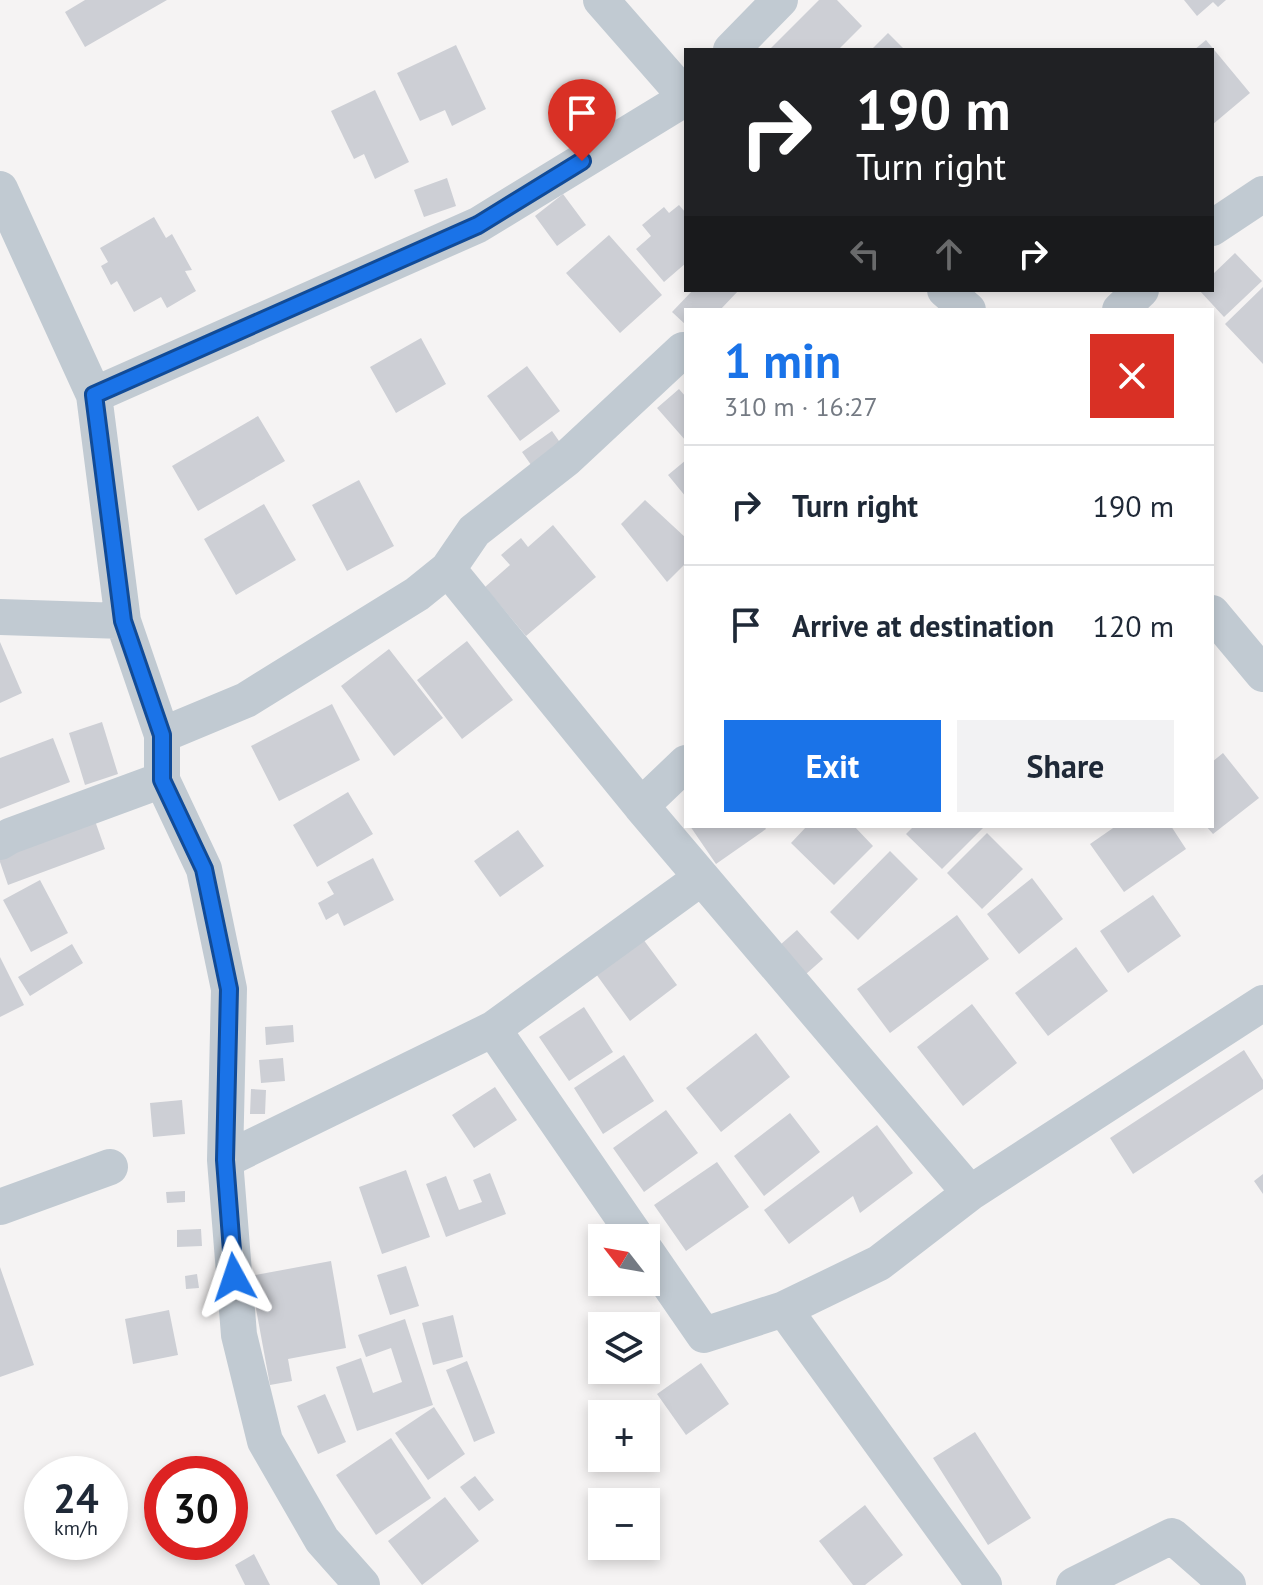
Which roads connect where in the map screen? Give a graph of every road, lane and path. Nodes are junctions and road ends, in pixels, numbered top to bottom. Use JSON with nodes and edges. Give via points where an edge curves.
{"nodes":[{"id":1,"x":601,"y":0,"type":"edge"},
{"id":2,"x":780,"y":0,"type":"edge"},
{"id":3,"x":733,"y":48,"type":"edge"},
{"id":4,"x":684,"y":95,"type":"edge"},
{"id":5,"x":684,"y":98,"type":"edge"},
{"id":6,"x":1263,"y":194,"type":"edge"},
{"id":7,"x":2,"y":199,"type":"edge"},
{"id":8,"x":1214,"y":227,"type":"edge"},
{"id":9,"x":947,"y":292,"type":"edge"},
{"id":10,"x":1139,"y":292,"type":"edge"},
{"id":11,"x":966,"y":308,"type":"edge"},
{"id":12,"x":1122,"y":308,"type":"edge"},
{"id":13,"x":683,"y":350,"type":"dead end"},
{"id":14,"x":94,"y":395,"type":"junction"},
{"id":15,"x":448,"y":569,"type":"junction"},
{"id":16,"x":1214,"y":615,"type":"edge"},
{"id":17,"x":0,"y":617,"type":"edge"},
{"id":18,"x":123,"y":621,"type":"junction"},
{"id":19,"x":1263,"y":674,"type":"edge"},
{"id":20,"x":162,"y":735,"type":"junction"},
{"id":21,"x":684,"y":765,"type":"edge"},
{"id":22,"x":162,"y":780,"type":"junction"},
{"id":23,"x":641,"y":806,"type":"junction"},
{"id":24,"x":0,"y":842,"type":"edge"},
{"id":25,"x":701,"y":878,"type":"junction"},
{"id":26,"x":1263,"y":1003,"type":"edge"},
{"id":27,"x":493,"y":1029,"type":"junction"},
{"id":28,"x":225,"y":1160,"type":"junction"},
{"id":29,"x":110,"y":1167,"type":"dead end"},
{"id":30,"x":970,"y":1193,"type":"junction"},
{"id":31,"x":0,"y":1207,"type":"edge"},
{"id":32,"x":627,"y":1224,"type":"edge"},
{"id":33,"x":660,"y":1271,"type":"edge"},
{"id":34,"x":784,"y":1309,"type":"junction"},
{"id":35,"x":362,"y":1585,"type":"edge"},
{"id":36,"x":984,"y":1585,"type":"edge"},
{"id":37,"x":1074,"y":1585,"type":"edge"},
{"id":38,"x":1228,"y":1585,"type":"edge"}],
"edges":[{"from":1,"to":4,"type":"street"},
{"from":2,"to":3,"type":"street"},
{"from":5,"to":14,"type":"street","via":[[478,225]]},
{"from":6,"to":8,"type":"street"},
{"from":7,"to":14,"type":"street"},
{"from":9,"to":11,"type":"street"},
{"from":10,"to":12,"type":"street"},
{"from":13,"to":15,"type":"street","via":[[566,459],[474,531]]},
{"from":14,"to":18,"type":"street"},
{"from":15,"to":20,"type":"street","via":[[417,594],[246,700]]},
{"from":15,"to":23,"type":"street"},
{"from":16,"to":19,"type":"street"},
{"from":17,"to":18,"type":"street"},
{"from":18,"to":20,"type":"street"},
{"from":20,"to":22,"type":"street"},
{"from":21,"to":23,"type":"street"},
{"from":22,"to":24,"type":"street"},
{"from":22,"to":28,"type":"street","via":[[204,869],[229,989]]},
{"from":23,"to":25,"type":"street"},
{"from":25,"to":27,"type":"street"},
{"from":25,"to":30,"type":"street"},
{"from":26,"to":30,"type":"street"},
{"from":27,"to":28,"type":"street"},
{"from":27,"to":32,"type":"street"},
{"from":28,"to":35,"type":"street","via":[[239,1335],[265,1441],[322,1540]]},
{"from":29,"to":31,"type":"street"},
{"from":30,"to":34,"type":"street","via":[[879,1263]]},
{"from":33,"to":34,"type":"street","via":[[704,1335]]},
{"from":34,"to":36,"type":"street"},
{"from":37,"to":38,"type":"street","via":[[1172,1536]]}]}
